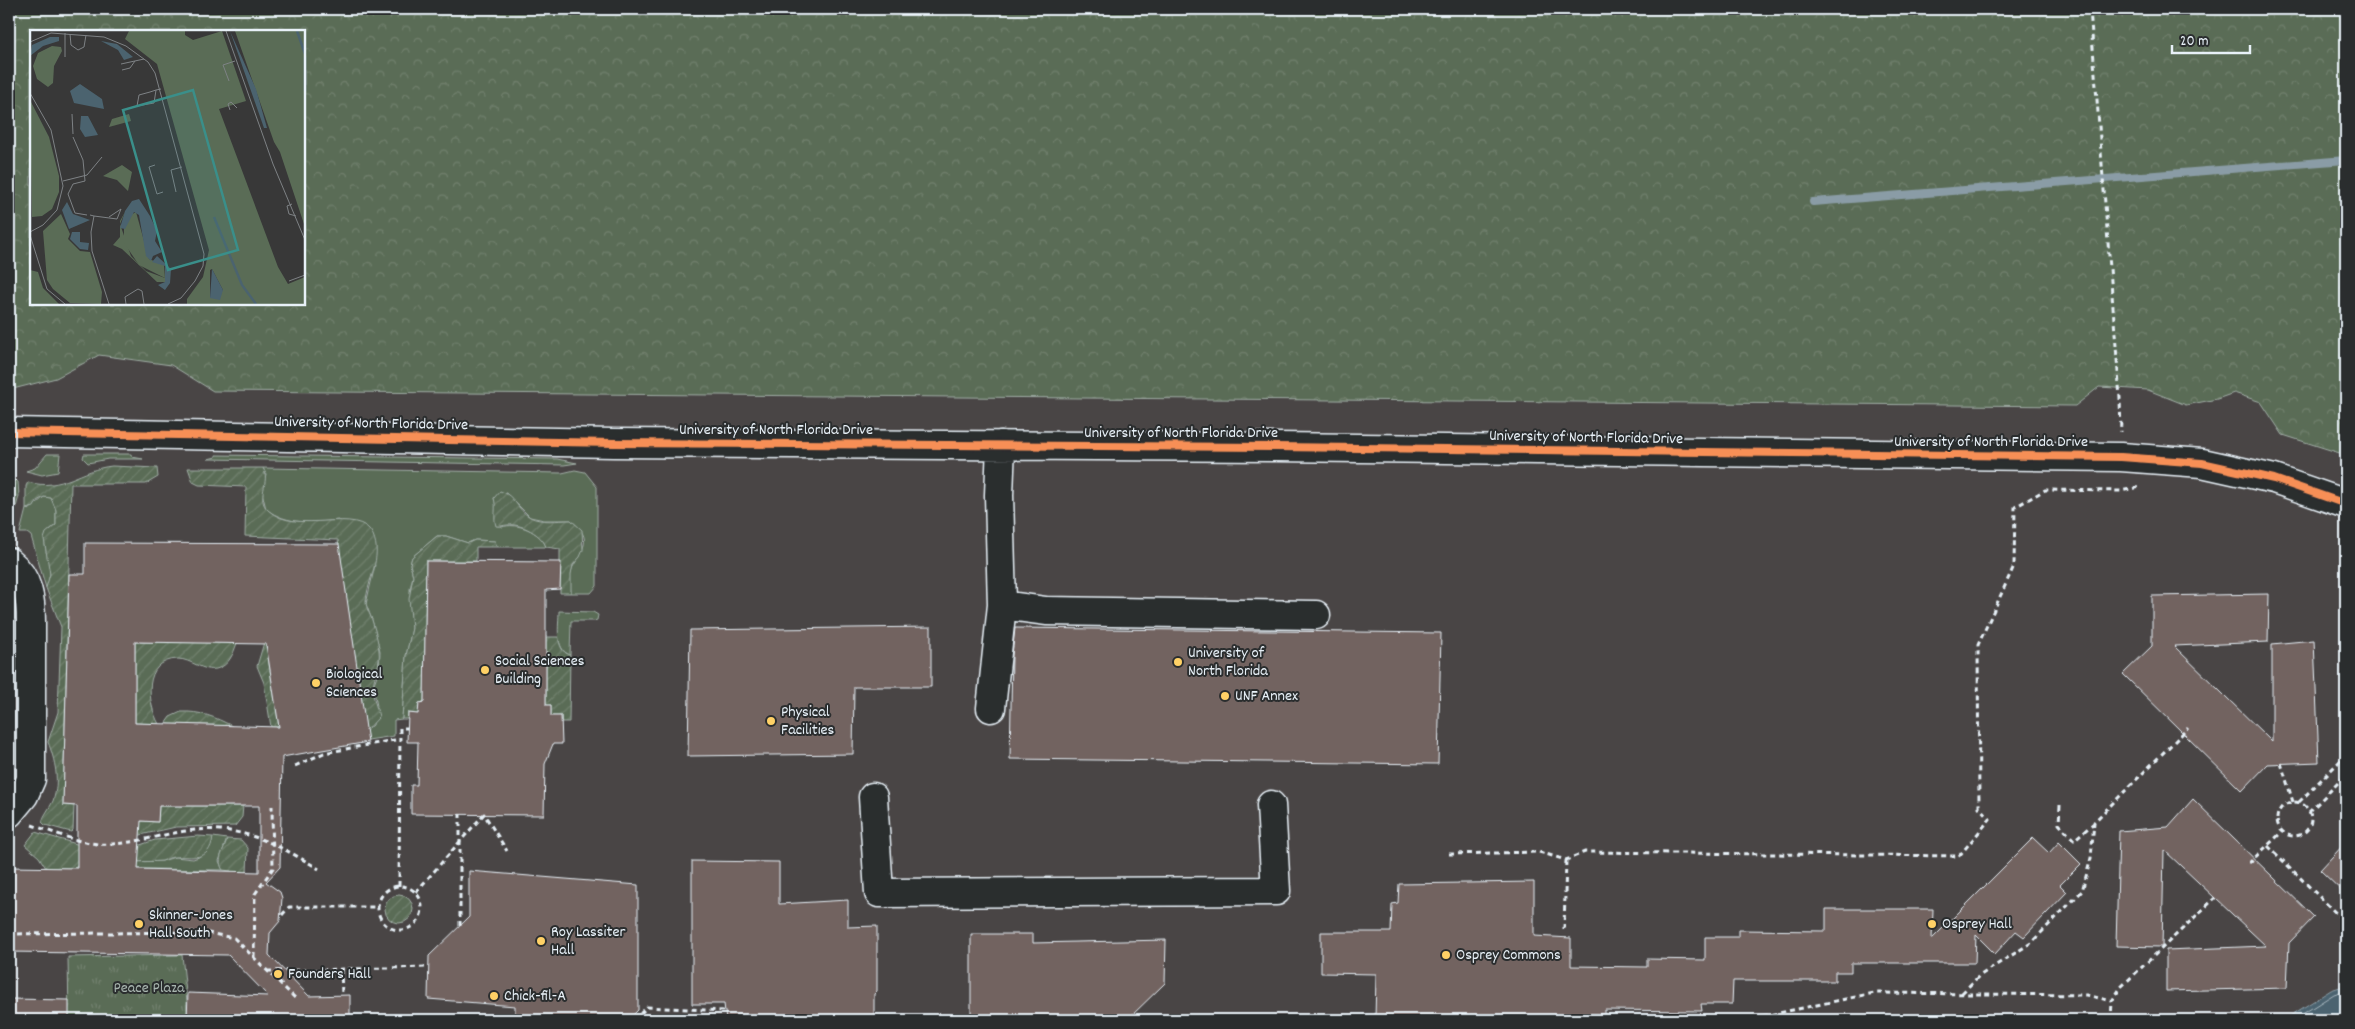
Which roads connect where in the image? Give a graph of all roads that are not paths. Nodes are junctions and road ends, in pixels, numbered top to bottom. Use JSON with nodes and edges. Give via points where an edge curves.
{"nodes":[{"id":1,"x":9,"y":432,"type":"edge"},
{"id":2,"x":1001,"y":445,"type":"junction"},
{"id":3,"x":2346,"y":504,"type":"edge"},
{"id":4,"x":9,"y":562,"type":"edge"},
{"id":5,"x":1002,"y":605,"type":"junction"},
{"id":6,"x":1316,"y":616,"type":"dead end"},
{"id":7,"x":991,"y":708,"type":"dead end"},
{"id":8,"x":873,"y":797,"type":"dead end"},
{"id":9,"x":1271,"y":805,"type":"dead end"},
{"id":10,"x":20,"y":819,"type":"edge"}],
"edges":[{"from":1,"to":2,"type":"street","name":"University of North Florida Drive","via":[[614,443]]},
{"from":2,"to":3,"type":"street","name":"University of North Florida Drive","via":[[2121,457],[2202,464],[2274,478]]},
{"from":2,"to":5,"type":"street"},
{"from":4,"to":10,"type":"street","via":[[23,578],[31,598],[31,779],[24,795]]},
{"from":5,"to":6,"type":"street","via":[[1046,611]]},
{"from":5,"to":7,"type":"street"},
{"from":8,"to":9,"type":"street","via":[[879,893],[1276,891]]}]}
